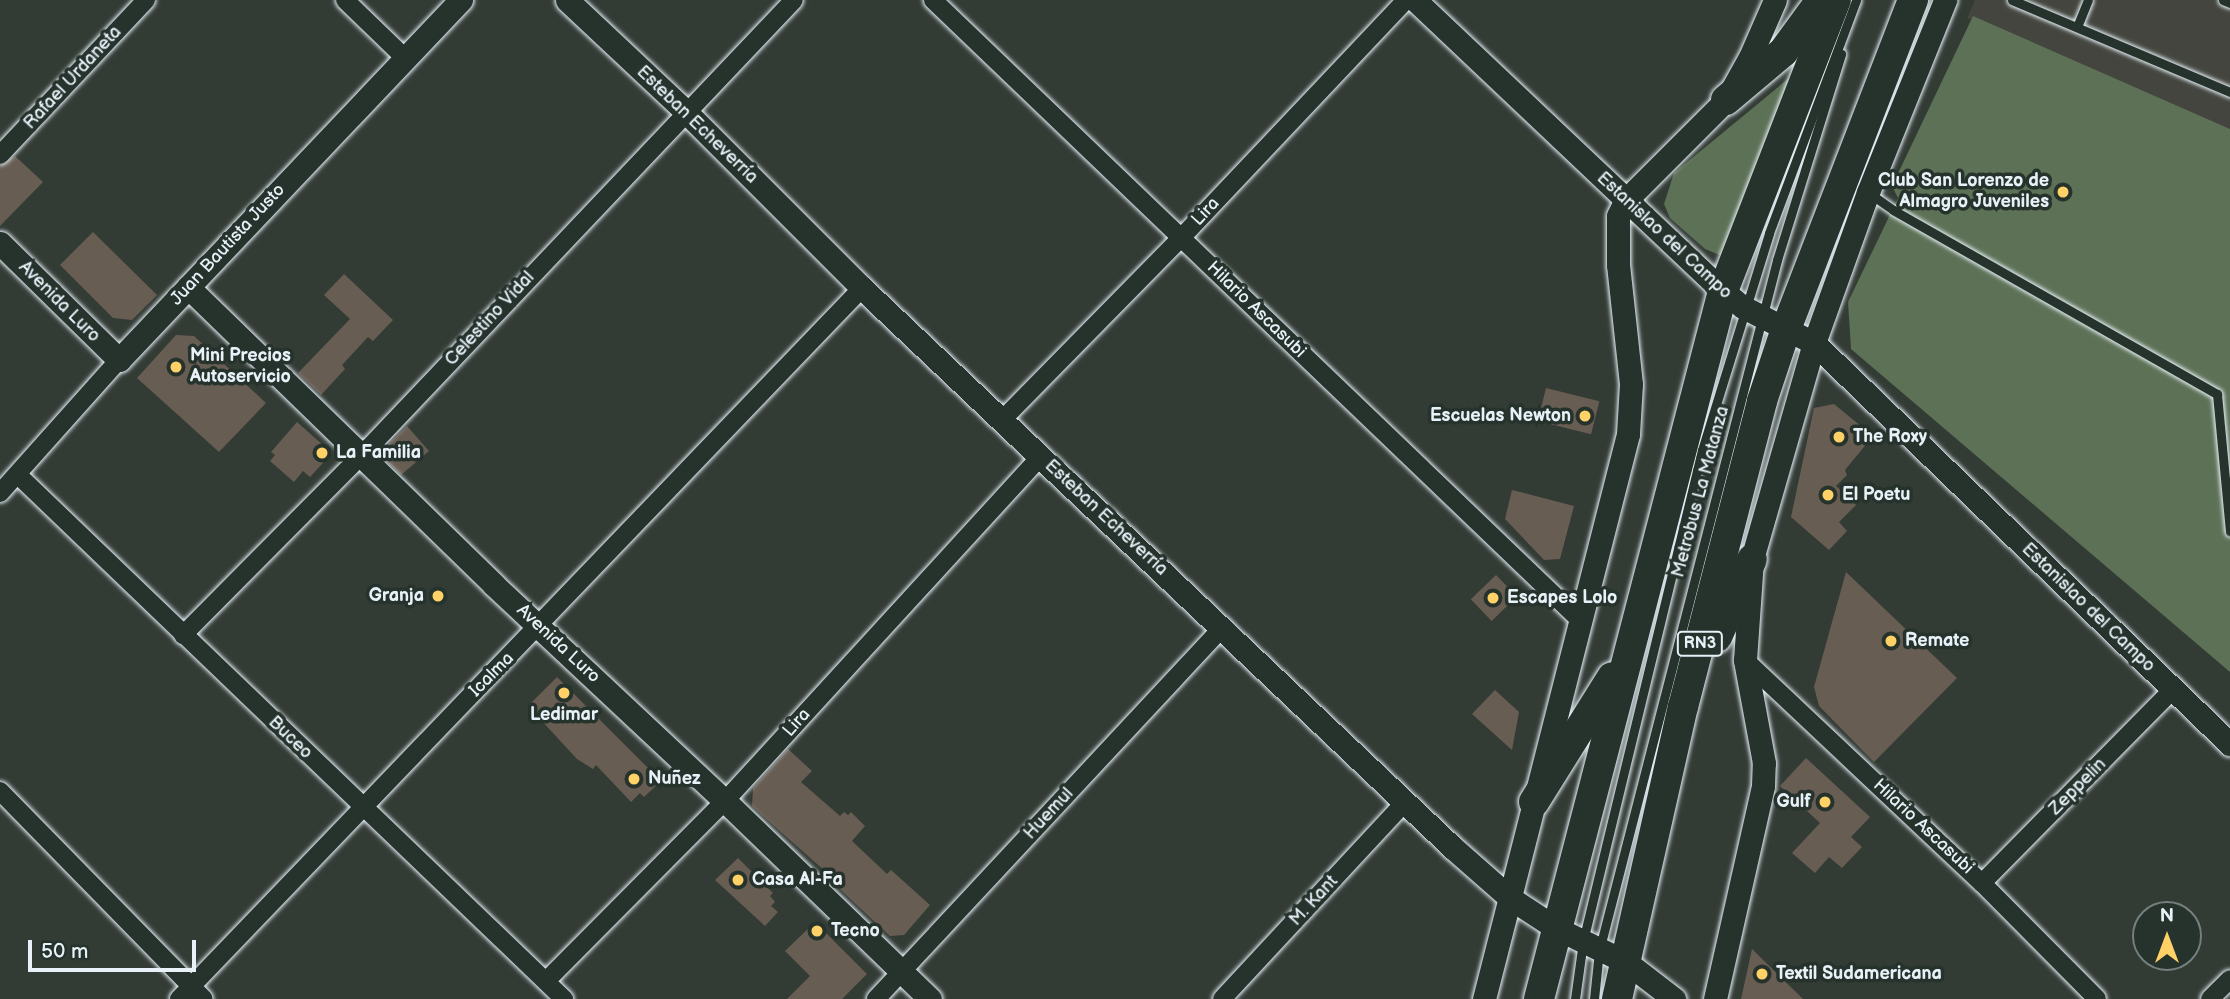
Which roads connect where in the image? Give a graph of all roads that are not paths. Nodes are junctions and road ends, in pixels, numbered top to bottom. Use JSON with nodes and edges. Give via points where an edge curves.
{"nodes":[{"id":1,"x":146,"y":0,"type":"edge"},
{"id":2,"x":345,"y":0,"type":"edge"},
{"id":3,"x":461,"y":0,"type":"edge"},
{"id":4,"x":567,"y":0,"type":"edge"},
{"id":5,"x":794,"y":0,"type":"edge"},
{"id":6,"x":933,"y":0,"type":"edge"},
{"id":7,"x":1406,"y":0,"type":"edge"},
{"id":8,"x":1415,"y":0,"type":"edge"},
{"id":9,"x":1775,"y":0,"type":"edge"},
{"id":10,"x":1821,"y":0,"type":"edge"},
{"id":11,"x":1836,"y":0,"type":"edge"},
{"id":12,"x":1858,"y":0,"type":"edge"},
{"id":13,"x":1913,"y":0,"type":"edge"},
{"id":14,"x":1945,"y":0,"type":"edge"},
{"id":15,"x":2012,"y":0,"type":"edge"},
{"id":16,"x":2088,"y":0,"type":"edge"},
{"id":17,"x":2223,"y":0,"type":"edge"},
{"id":18,"x":2230,"y":3,"type":"edge"},
{"id":19,"x":2077,"y":27,"type":"junction"},
{"id":20,"x":405,"y":58,"type":"junction"},
{"id":21,"x":2230,"y":92,"type":"edge"},
{"id":22,"x":1726,"y":100,"type":"junction"},
{"id":23,"x":685,"y":111,"type":"junction"},
{"id":24,"x":0,"y":155,"type":"edge"},
{"id":25,"x":1868,"y":192,"type":"junction"},
{"id":26,"x":1625,"y":201,"type":"junction"},
{"id":27,"x":1181,"y":238,"type":"junction"},
{"id":28,"x":0,"y":243,"type":"edge"},
{"id":29,"x":188,"y":287,"type":"junction"},
{"id":30,"x":862,"y":288,"type":"junction"},
{"id":31,"x":1754,"y":311,"type":"junction"},
{"id":32,"x":1814,"y":343,"type":"junction"},
{"id":33,"x":119,"y":360,"type":"junction"},
{"id":34,"x":1002,"y":420,"type":"junction"},
{"id":35,"x":362,"y":455,"type":"junction"},
{"id":36,"x":1040,"y":457,"type":"junction"},
{"id":37,"x":18,"y":475,"type":"junction"},
{"id":38,"x":0,"y":494,"type":"edge"},
{"id":39,"x":2229,"y":506,"type":"edge"},
{"id":40,"x":2230,"y":531,"type":"edge"},
{"id":41,"x":1752,"y":559,"type":"junction"},
{"id":42,"x":1580,"y":620,"type":"junction"},
{"id":43,"x":540,"y":626,"type":"junction"},
{"id":44,"x":1223,"y":628,"type":"junction"},
{"id":45,"x":183,"y":635,"type":"junction"},
{"id":46,"x":1628,"y":653,"type":"junction"},
{"id":47,"x":1745,"y":660,"type":"junction"},
{"id":48,"x":2173,"y":689,"type":"junction"},
{"id":49,"x":1683,"y":707,"type":"junction"},
{"id":50,"x":2230,"y":744,"type":"edge"},
{"id":51,"x":0,"y":790,"type":"edge"},
{"id":52,"x":725,"y":801,"type":"junction"},
{"id":53,"x":1405,"y":802,"type":"junction"},
{"id":54,"x":1534,"y":802,"type":"junction"},
{"id":55,"x":362,"y":807,"type":"junction"},
{"id":56,"x":1982,"y":883,"type":"junction"},
{"id":57,"x":1510,"y":898,"type":"junction"},
{"id":58,"x":1556,"y":928,"type":"junction"},
{"id":59,"x":1602,"y":951,"type":"junction"},
{"id":60,"x":902,"y":972,"type":"junction"},
{"id":61,"x":2230,"y":979,"type":"edge"},
{"id":62,"x":546,"y":981,"type":"junction"},
{"id":63,"x":185,"y":993,"type":"edge"},
{"id":64,"x":204,"y":999,"type":"edge"},
{"id":65,"x":564,"y":999,"type":"edge"},
{"id":66,"x":876,"y":999,"type":"edge"},
{"id":67,"x":930,"y":999,"type":"edge"},
{"id":68,"x":1222,"y":999,"type":"edge"},
{"id":69,"x":1484,"y":999,"type":"edge"},
{"id":70,"x":1539,"y":999,"type":"edge"},
{"id":71,"x":1575,"y":999,"type":"edge"},
{"id":72,"x":1594,"y":999,"type":"edge"},
{"id":73,"x":1617,"y":999,"type":"edge"},
{"id":74,"x":1674,"y":999,"type":"edge"},
{"id":75,"x":1715,"y":999,"type":"edge"},
{"id":76,"x":2097,"y":999,"type":"edge"},
{"id":77,"x":2210,"y":999,"type":"edge"}],
"edges":[{"from":1,"to":24,"type":"street","name":"Rafael Urdaneta"},
{"from":2,"to":20,"type":"street"},
{"from":3,"to":20,"type":"street","name":"Juan Bautista Justo"},
{"from":4,"to":23,"type":"street","name":"Esteban Echeverría"},
{"from":5,"to":23,"type":"street","name":"Celestino Vidal"},
{"from":6,"to":27,"type":"street","name":"Hilario Ascasubi"},
{"from":7,"to":27,"type":"street","name":"Lira"},
{"from":8,"to":26,"type":"street","name":"Estanislao del Campo"},
{"from":9,"to":22,"type":"street"},
{"from":10,"to":22,"type":"highway","via":[[1783,52]]},
{"from":11,"to":31,"type":"highway","number":"RN3"},
{"from":12,"to":31,"type":"lane","name":"Metrobus La Matanza"},
{"from":12,"to":31,"type":"lane","name":"Metrobus La Matanza","via":[[1777,260]]},
{"from":13,"to":31,"type":"highway","number":"RN3"},
{"from":14,"to":25,"type":"street"},
{"from":15,"to":19,"type":"lane"},
{"from":16,"to":19,"type":"lane"},
{"from":17,"to":18,"type":"lane"},
{"from":19,"to":21,"type":"lane"},
{"from":20,"to":29,"type":"street","name":"Juan Bautista Justo"},
{"from":22,"to":26,"type":"street"},
{"from":23,"to":30,"type":"street","name":"Esteban Echeverría"},
{"from":23,"to":35,"type":"street","name":"Celestino Vidal"},
{"from":25,"to":32,"type":"street"},
{"from":25,"to":39,"type":"lane","via":[[2217,394]]},
{"from":26,"to":31,"type":"street","name":"Estanislao del Campo"},
{"from":26,"to":42,"type":"street","via":[[1616,230],[1632,410]]},
{"from":27,"to":34,"type":"street","name":"Lira"},
{"from":27,"to":42,"type":"street","name":"Hilario Ascasubi"},
{"from":28,"to":33,"type":"street","name":"Avenida Luro"},
{"from":29,"to":33,"type":"street","name":"Juan Bautista Justo"},
{"from":29,"to":35,"type":"street","name":"Avenida Luro"},
{"from":30,"to":34,"type":"street","name":"Esteban Echeverría"},
{"from":30,"to":43,"type":"street","name":"Icalma"},
{"from":31,"to":32,"type":"street","name":"Estanislao del Campo"},
{"from":31,"to":46,"type":"highway","number":"RN3","via":[[1703,372]]},
{"from":31,"to":49,"type":"highway","number":"RN3","via":[[1762,401]]},
{"from":31,"to":59,"type":"lane","name":"Metrobus La Matanza"},
{"from":31,"to":59,"type":"lane","name":"Metrobus La Matanza","via":[[1702,450]]},
{"from":32,"to":41,"type":"street"},
{"from":32,"to":48,"type":"street","name":"Estanislao del Campo"},
{"from":33,"to":37,"type":"street","name":"Juan Bautista Justo"},
{"from":34,"to":36,"type":"street","name":"Esteban Echeverría"},
{"from":35,"to":43,"type":"street","name":"Avenida Luro"},
{"from":35,"to":45,"type":"street","name":"Celestino Vidal"},
{"from":36,"to":44,"type":"street","name":"Esteban Echeverría"},
{"from":36,"to":52,"type":"street","name":"Lira"},
{"from":37,"to":38,"type":"street","name":"Juan Bautista Justo"},
{"from":37,"to":45,"type":"street","name":"Buceo"},
{"from":39,"to":40,"type":"lane"},
{"from":41,"to":47,"type":"street"},
{"from":41,"to":49,"type":"highway"},
{"from":42,"to":54,"type":"street"},
{"from":43,"to":52,"type":"street","name":"Avenida Luro"},
{"from":43,"to":55,"type":"street","name":"Icalma"},
{"from":44,"to":53,"type":"street","name":"Esteban Echeverría"},
{"from":44,"to":60,"type":"street","name":"Huemul"},
{"from":45,"to":55,"type":"street","name":"Buceo"},
{"from":46,"to":54,"type":"highway"},
{"from":46,"to":58,"type":"highway","number":"RN3"},
{"from":47,"to":56,"type":"street","name":"Hilario Ascasubi"},
{"from":47,"to":75,"type":"street","via":[[1763,786]]},
{"from":48,"to":50,"type":"street","name":"Estanislao del Campo"},
{"from":48,"to":56,"type":"street","name":"Zeppelin"},
{"from":49,"to":59,"type":"highway","number":"RN3"},
{"from":51,"to":63,"type":"street"},
{"from":52,"to":60,"type":"street","name":"Avenida Luro"},
{"from":52,"to":62,"type":"street","name":"Lira"},
{"from":53,"to":57,"type":"street","name":"Esteban Echeverría"},
{"from":53,"to":68,"type":"street","name":"M. Kant"},
{"from":54,"to":57,"type":"street"},
{"from":55,"to":62,"type":"street","name":"Buceo"},
{"from":55,"to":63,"type":"street","name":"Icalma"},
{"from":56,"to":76,"type":"street","name":"Hilario Ascasubi"},
{"from":57,"to":58,"type":"street","name":"Esteban Echeverría"},
{"from":57,"to":69,"type":"street"},
{"from":58,"to":59,"type":"street","name":"Esteban Echeverría"},
{"from":58,"to":70,"type":"highway","number":"RN3"},
{"from":59,"to":71,"type":"lane","name":"Metrobus La Matanza"},
{"from":59,"to":72,"type":"lane","name":"Metrobus La Matanza"},
{"from":59,"to":73,"type":"highway","number":"RN3"},
{"from":59,"to":74,"type":"street","name":"Esteban Echeverría"},
{"from":60,"to":66,"type":"street","name":"Huemul"},
{"from":60,"to":67,"type":"street","name":"Avenida Luro"},
{"from":61,"to":77,"type":"street"},
{"from":62,"to":65,"type":"street","name":"Buceo"},
{"from":63,"to":64,"type":"street"}]}
